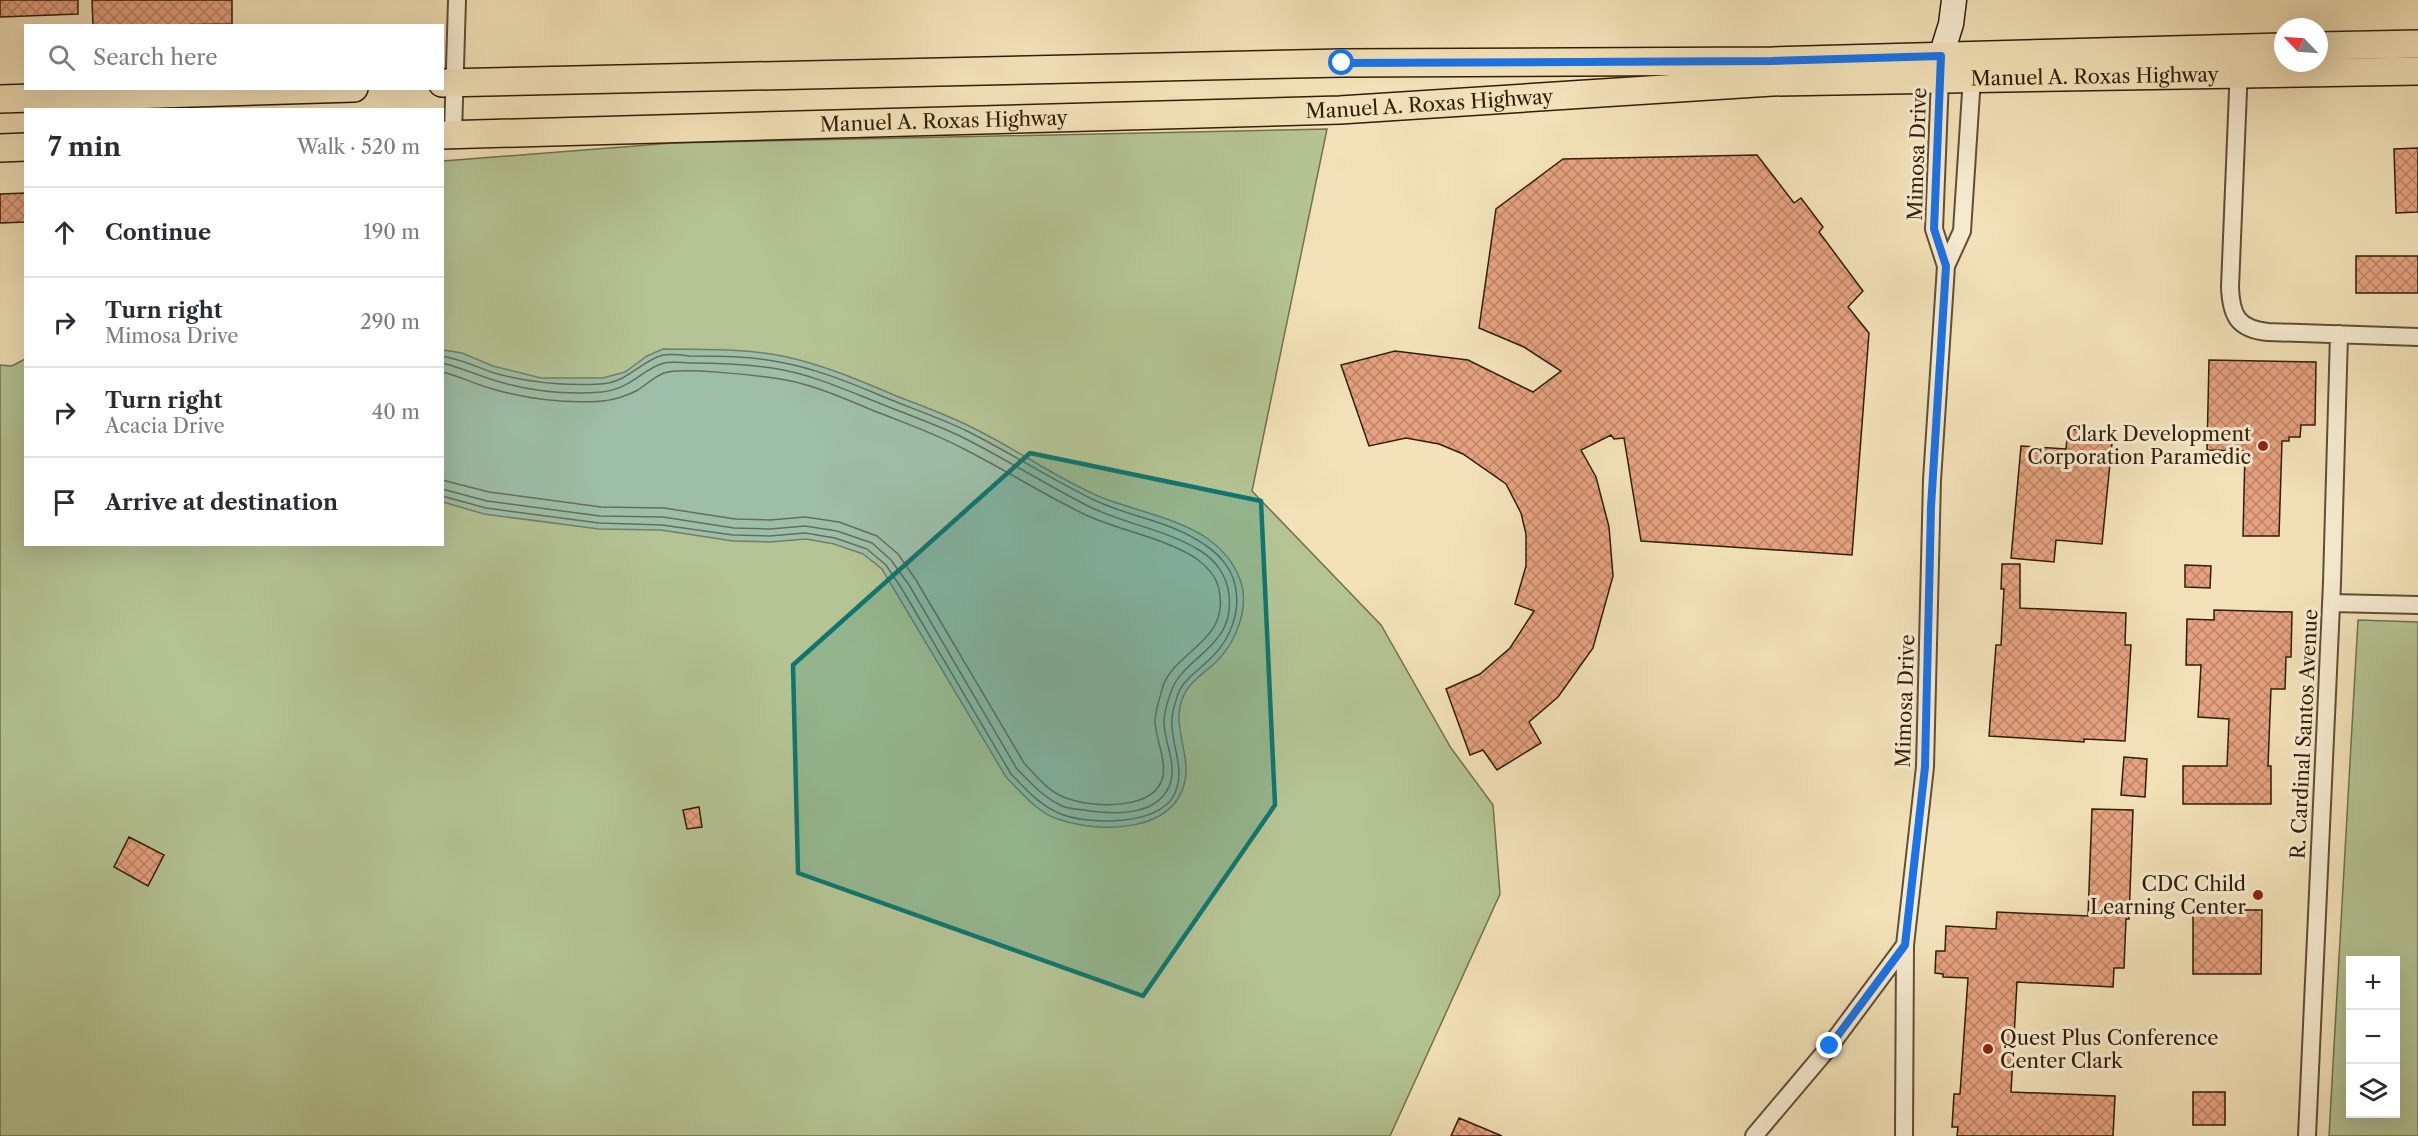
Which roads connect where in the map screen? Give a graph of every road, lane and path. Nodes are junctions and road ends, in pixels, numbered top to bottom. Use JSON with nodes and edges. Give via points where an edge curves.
{"nodes":[{"id":1,"x":458,"y":0,"type":"edge"},
{"id":2,"x":1954,"y":0,"type":"edge"},
{"id":3,"x":1952,"y":24,"type":"junction"},
{"id":4,"x":2418,"y":44,"type":"edge"},
{"id":5,"x":2328,"y":46,"type":"edge"},
{"id":6,"x":2274,"y":50,"type":"edge"},
{"id":7,"x":2239,"y":60,"type":"junction"},
{"id":8,"x":1972,"y":66,"type":"junction"},
{"id":9,"x":1941,"y":67,"type":"junction"},
{"id":10,"x":2418,"y":70,"type":"edge"},
{"id":11,"x":448,"y":83,"type":"edge"},
{"id":12,"x":290,"y":90,"type":"edge"},
{"id":13,"x":0,"y":99,"type":"edge"},
{"id":14,"x":448,"y":135,"type":"edge"},
{"id":15,"x":24,"y":147,"type":"edge"},
{"id":16,"x":0,"y":148,"type":"edge"},
{"id":17,"x":1946,"y":266,"type":"junction"},
{"id":18,"x":2339,"y":334,"type":"junction"},
{"id":19,"x":2418,"y":337,"type":"edge"},
{"id":20,"x":2331,"y":603,"type":"junction"},
{"id":21,"x":2418,"y":604,"type":"edge"},
{"id":22,"x":1905,"y":945,"type":"junction"},
{"id":23,"x":1754,"y":1136,"type":"edge"},
{"id":24,"x":1904,"y":1136,"type":"edge"},
{"id":25,"x":2307,"y":1136,"type":"edge"}],
"edges":[{"from":1,"to":11,"type":"street"},
{"from":2,"to":3,"type":"street"},
{"from":3,"to":8,"type":"street"},
{"from":3,"to":9,"type":"street"},
{"from":4,"to":5,"type":"main road"},
{"from":6,"to":7,"type":"main road","name":"Manuel A. Roxas Highway"},
{"from":7,"to":8,"type":"main road","name":"Manuel A. Roxas Highway"},
{"from":7,"to":10,"type":"main road","name":"Manuel A. Roxas Highway"},
{"from":7,"to":18,"type":"street","via":[[2230,306],[2238,320],[2252,330]]},
{"from":8,"to":9,"type":"main road","name":"Manuel A. Roxas Highway"},
{"from":8,"to":17,"type":"street","name":"Mimosa Drive","via":[[1962,231]]},
{"from":9,"to":11,"type":"main road","name":"Manuel A. Roxas Highway","via":[[1772,61],[1342,63]]},
{"from":9,"to":14,"type":"main road","name":"Manuel A. Roxas Highway","via":[[1340,110]]},
{"from":9,"to":17,"type":"street","name":"Mimosa Drive","via":[[1934,229]]},
{"from":11,"to":14,"type":"street"},
{"from":12,"to":13,"type":"main road"},
{"from":15,"to":16,"type":"main road"},
{"from":17,"to":22,"type":"street","name":"Mimosa Drive","via":[[1931,507],[1925,767]]},
{"from":18,"to":19,"type":"street"},
{"from":18,"to":20,"type":"street","name":"R. Cardinal Santos Avenue"},
{"from":20,"to":21,"type":"street"},
{"from":20,"to":25,"type":"street","name":"R. Cardinal Santos Avenue"},
{"from":22,"to":23,"type":"street","via":[[1830,1046]]},
{"from":22,"to":24,"type":"street","name":"Mimosa Drive"}]}
